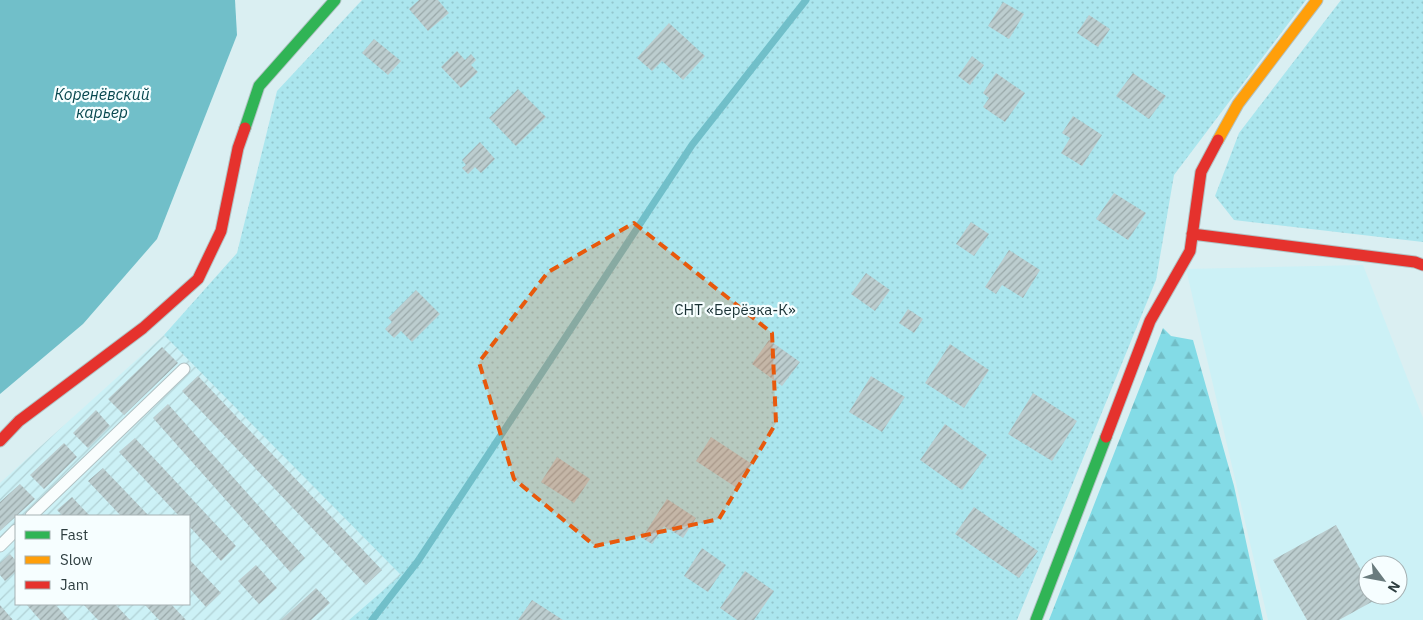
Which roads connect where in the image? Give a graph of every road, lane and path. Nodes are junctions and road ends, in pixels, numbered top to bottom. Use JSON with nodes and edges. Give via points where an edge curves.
{"nodes":[{"id":1,"x":336,"y":0,"type":"edge"},
{"id":2,"x":1317,"y":0,"type":"edge"},
{"id":3,"x":1192,"y":234,"type":"junction"},
{"id":4,"x":1423,"y":265,"type":"edge"},
{"id":5,"x":184,"y":369,"type":"dead end"},
{"id":6,"x":0,"y":441,"type":"edge"},
{"id":7,"x":32,"y":515,"type":"edge"},
{"id":8,"x":15,"y":531,"type":"edge"},
{"id":9,"x":0,"y":546,"type":"edge"},
{"id":10,"x":1036,"y":620,"type":"edge"}],
"edges":[{"from":1,"to":6,"type":"street","via":[[259,86],[238,148],[221,231],[198,279],[144,328],[19,421]]},
{"from":2,"to":3,"type":"street","via":[[1238,104],[1202,172]]},
{"from":3,"to":4,"type":"street"},
{"from":3,"to":10,"type":"street","via":[[1190,251],[1150,321]]},
{"from":5,"to":7,"type":"lane"},
{"from":8,"to":9,"type":"lane"}]}
